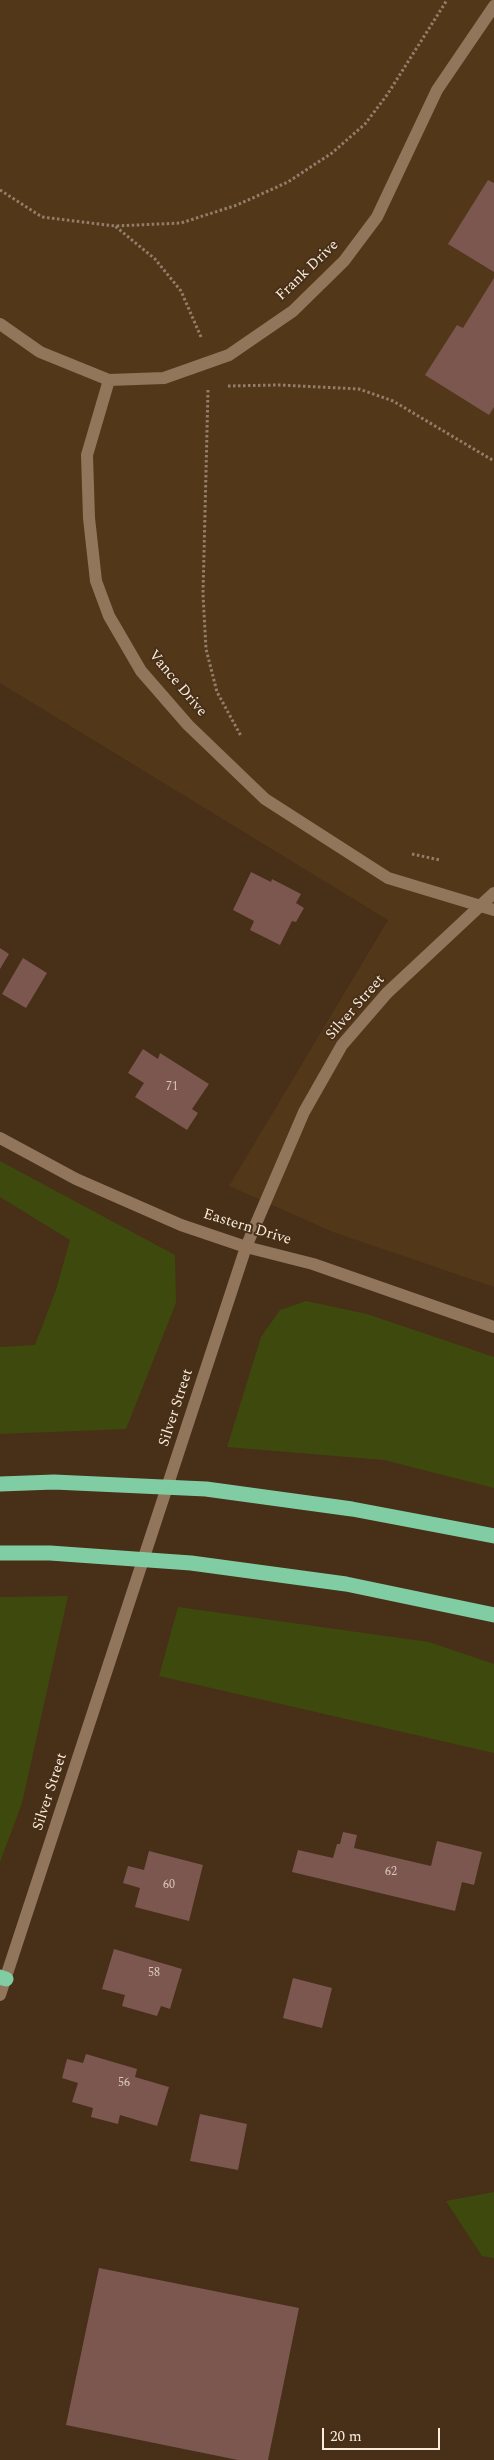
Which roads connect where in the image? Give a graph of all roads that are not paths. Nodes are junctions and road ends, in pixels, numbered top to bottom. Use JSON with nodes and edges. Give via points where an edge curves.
{"nodes":[{"id":1,"x":494,"y":6,"type":"edge"},
{"id":2,"x":0,"y":324,"type":"edge"},
{"id":3,"x":109,"y":380,"type":"junction"},
{"id":4,"x":494,"y":893,"type":"edge"},
{"id":5,"x":488,"y":908,"type":"edge"},
{"id":6,"x":0,"y":1138,"type":"edge"},
{"id":7,"x":246,"y":1247,"type":"junction"},
{"id":8,"x":494,"y":1327,"type":"edge"},
{"id":9,"x":0,"y":1484,"type":"edge"},
{"id":10,"x":494,"y":1536,"type":"edge"},
{"id":11,"x":0,"y":1553,"type":"edge"},
{"id":12,"x":494,"y":1615,"type":"edge"},
{"id":13,"x":3,"y":1978,"type":"edge"},
{"id":14,"x":0,"y":1995,"type":"edge"}],
"edges":[{"from":1,"to":3,"type":"street","name":"Frank Drive","via":[[437,90],[377,217],[344,261],[293,310],[229,355],[164,378]]},
{"from":2,"to":3,"type":"street","via":[[40,352]]},
{"from":3,"to":5,"type":"street","name":"Vance Drive","via":[[87,455],[89,518],[96,581],[109,616],[141,671],[188,725],[265,799],[388,878]]},
{"from":4,"to":5,"type":"street","name":"Silver Street"},
{"from":5,"to":7,"type":"street","name":"Silver Street","via":[[387,993],[342,1045],[304,1112]]},
{"from":6,"to":7,"type":"street","name":"Eastern Drive","via":[[76,1179],[180,1225]]},
{"from":7,"to":8,"type":"street","name":"Eastern Drive","via":[[313,1264]]},
{"from":7,"to":13,"type":"street","name":"Silver Street","via":[[114,1655]]},
{"from":9,"to":10,"type":"highway","via":[[54,1482],[206,1489],[352,1509]]},
{"from":11,"to":12,"type":"highway","via":[[50,1553],[191,1563],[346,1584]]},
{"from":13,"to":14,"type":"street","name":"Silver Street"}]}
